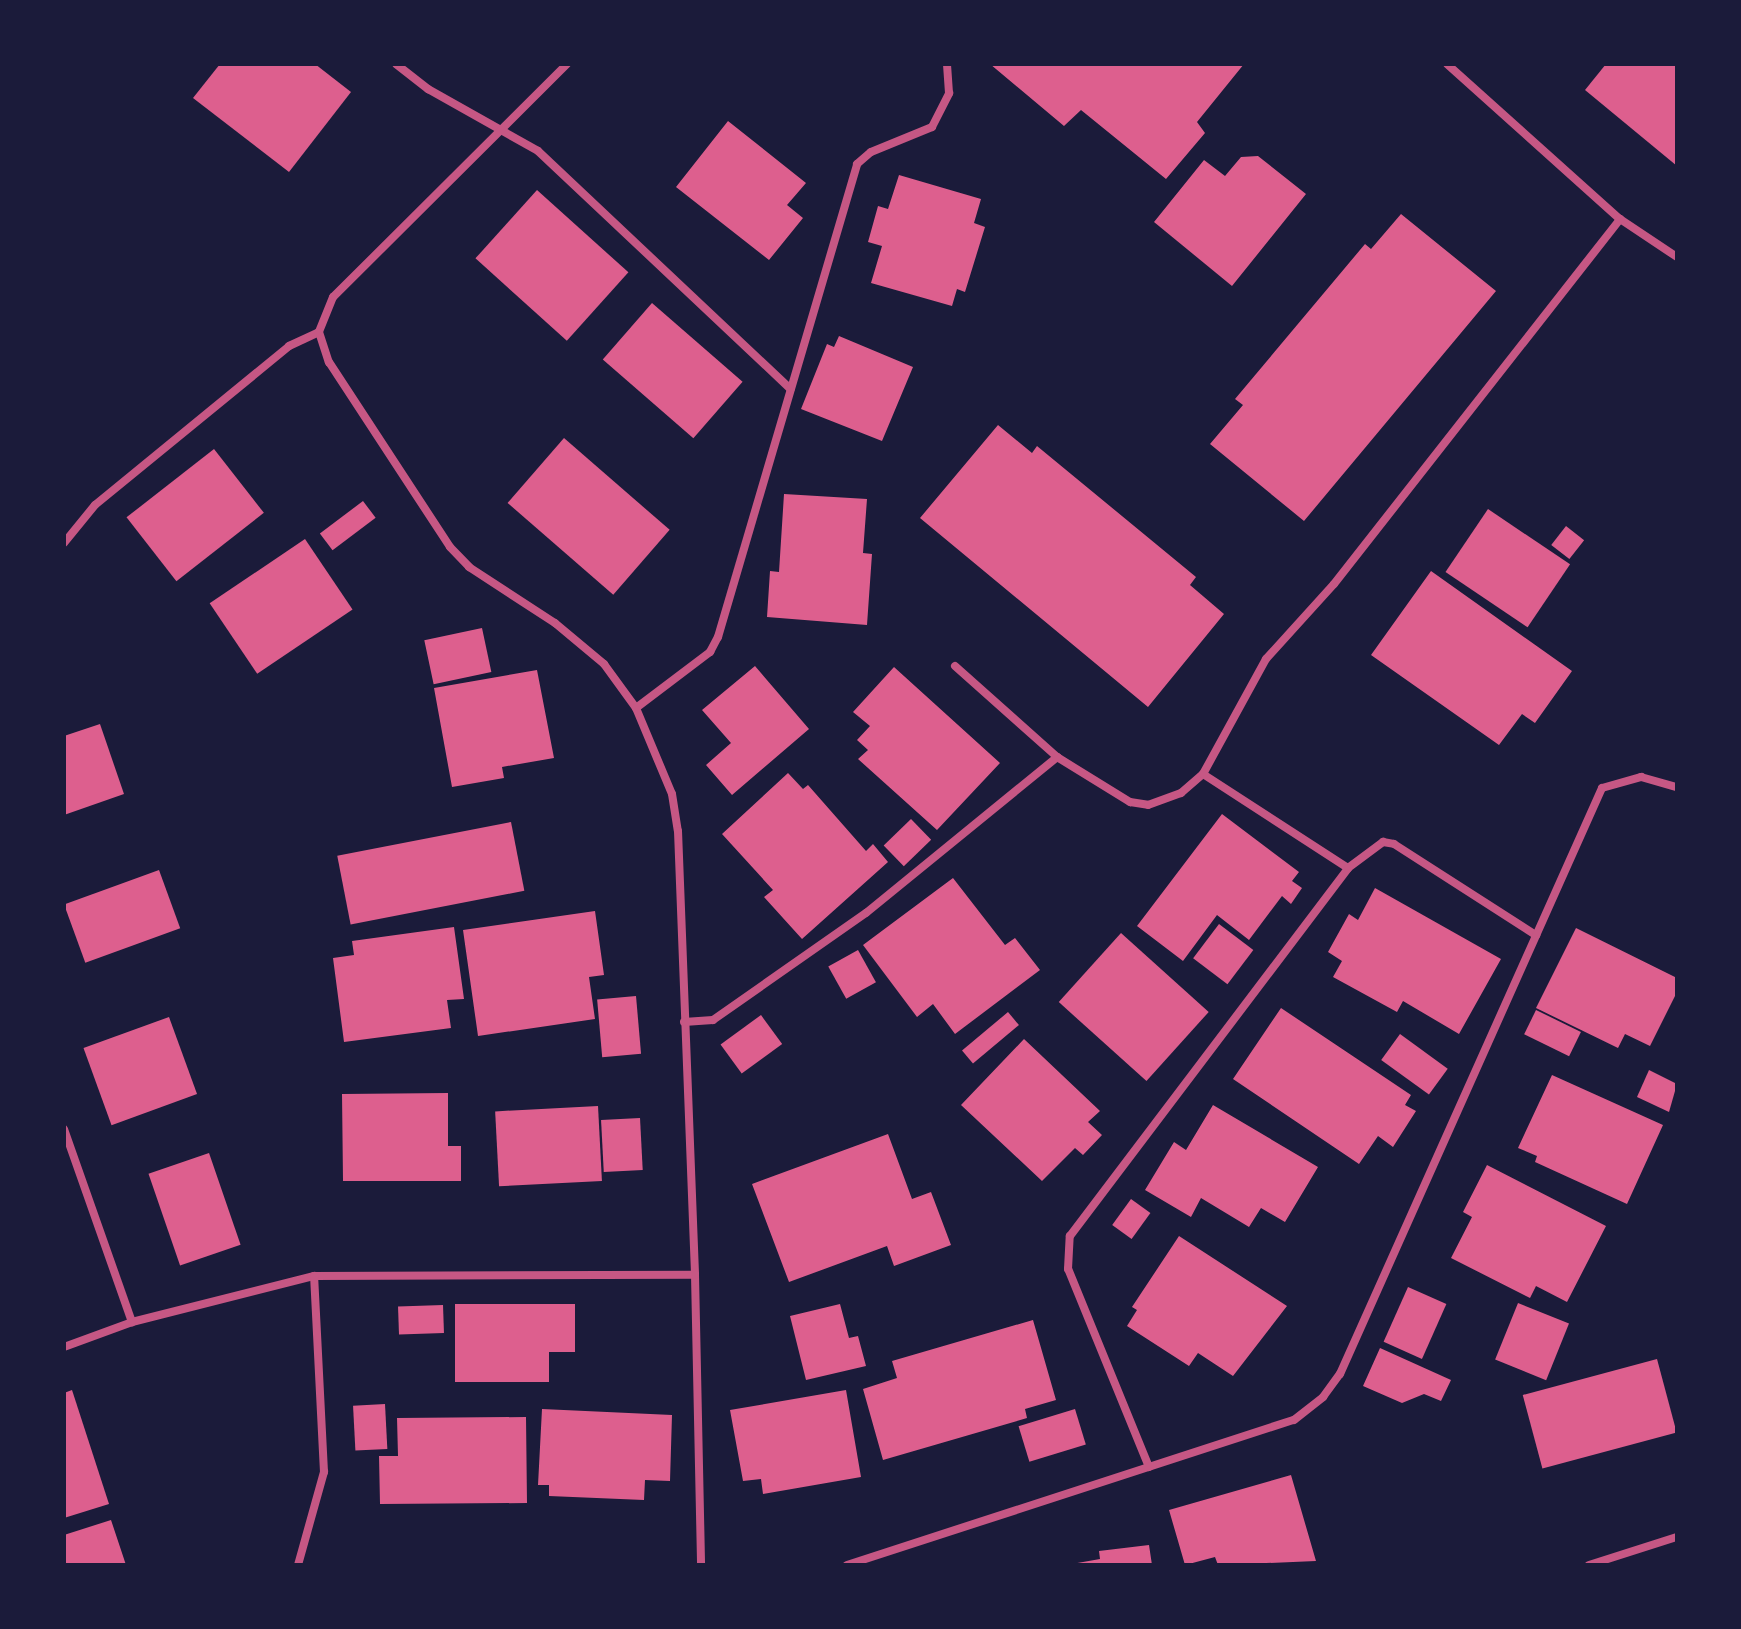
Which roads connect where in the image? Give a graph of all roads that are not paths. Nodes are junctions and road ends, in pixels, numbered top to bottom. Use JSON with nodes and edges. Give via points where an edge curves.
{"nodes":[{"id":1,"x":396,"y":64,"type":"edge"},
{"id":2,"x":567,"y":64,"type":"edge"},
{"id":3,"x":947,"y":64,"type":"edge"},
{"id":4,"x":1447,"y":64,"type":"edge"},
{"id":5,"x":500,"y":131,"type":"junction"},
{"id":6,"x":1620,"y":219,"type":"junction"},
{"id":7,"x":1677,"y":257,"type":"edge"},
{"id":8,"x":319,"y":332,"type":"junction"},
{"id":9,"x":791,"y":389,"type":"junction"},
{"id":10,"x":64,"y":543,"type":"edge"},
{"id":11,"x":955,"y":666,"type":"dead end"},
{"id":12,"x":636,"y":708,"type":"junction"},
{"id":13,"x":1057,"y":757,"type":"junction"},
{"id":14,"x":1203,"y":774,"type":"junction"},
{"id":15,"x":1677,"y":787,"type":"edge"},
{"id":16,"x":1348,"y":868,"type":"junction"},
{"id":17,"x":1536,"y":935,"type":"junction"},
{"id":18,"x":684,"y":1022,"type":"junction"},
{"id":19,"x":64,"y":1129,"type":"edge"},
{"id":20,"x":695,"y":1275,"type":"junction"},
{"id":21,"x":314,"y":1276,"type":"junction"},
{"id":22,"x":132,"y":1322,"type":"junction"},
{"id":23,"x":64,"y":1347,"type":"edge"},
{"id":24,"x":1149,"y":1467,"type":"junction"},
{"id":25,"x":1677,"y":1537,"type":"edge"},
{"id":26,"x":298,"y":1565,"type":"edge"},
{"id":27,"x":701,"y":1565,"type":"edge"},
{"id":28,"x":847,"y":1565,"type":"edge"},
{"id":29,"x":1589,"y":1565,"type":"edge"}],
"edges":[{"from":1,"to":5,"type":"street"},
{"from":2,"to":5,"type":"street"},
{"from":3,"to":9,"type":"street","via":[[949,93],[932,127],[871,152],[857,164]]},
{"from":4,"to":6,"type":"street"},
{"from":5,"to":8,"type":"street","via":[[333,297]]},
{"from":5,"to":9,"type":"street","via":[[538,151]]},
{"from":6,"to":7,"type":"street"},
{"from":6,"to":14,"type":"street","via":[[1334,584],[1266,659]]},
{"from":8,"to":10,"type":"street","via":[[289,346],[107,495]]},
{"from":8,"to":12,"type":"street","via":[[329,362],[450,547],[469,567],[555,623],[604,664]]},
{"from":9,"to":12,"type":"street","via":[[718,637],[710,652]]},
{"from":11,"to":13,"type":"street"},
{"from":12,"to":18,"type":"street","via":[[672,794],[678,831]]},
{"from":13,"to":14,"type":"street","via":[[1130,802],[1148,805],[1181,793]]},
{"from":13,"to":18,"type":"street","via":[[866,913],[713,1020]]},
{"from":14,"to":16,"type":"street"},
{"from":15,"to":17,"type":"street","via":[[1641,777],[1602,788]]},
{"from":16,"to":17,"type":"street","via":[[1383,842],[1394,844]]},
{"from":16,"to":24,"type":"street","via":[[1070,1236],[1068,1269]]},
{"from":17,"to":24,"type":"street","via":[[1331,1386],[1294,1420]]},
{"from":18,"to":20,"type":"street"},
{"from":19,"to":22,"type":"street"},
{"from":20,"to":21,"type":"street"},
{"from":20,"to":27,"type":"street"},
{"from":21,"to":22,"type":"street"},
{"from":21,"to":26,"type":"street","via":[[324,1472]]},
{"from":22,"to":23,"type":"street"},
{"from":24,"to":28,"type":"street"},
{"from":25,"to":29,"type":"street"}]}
